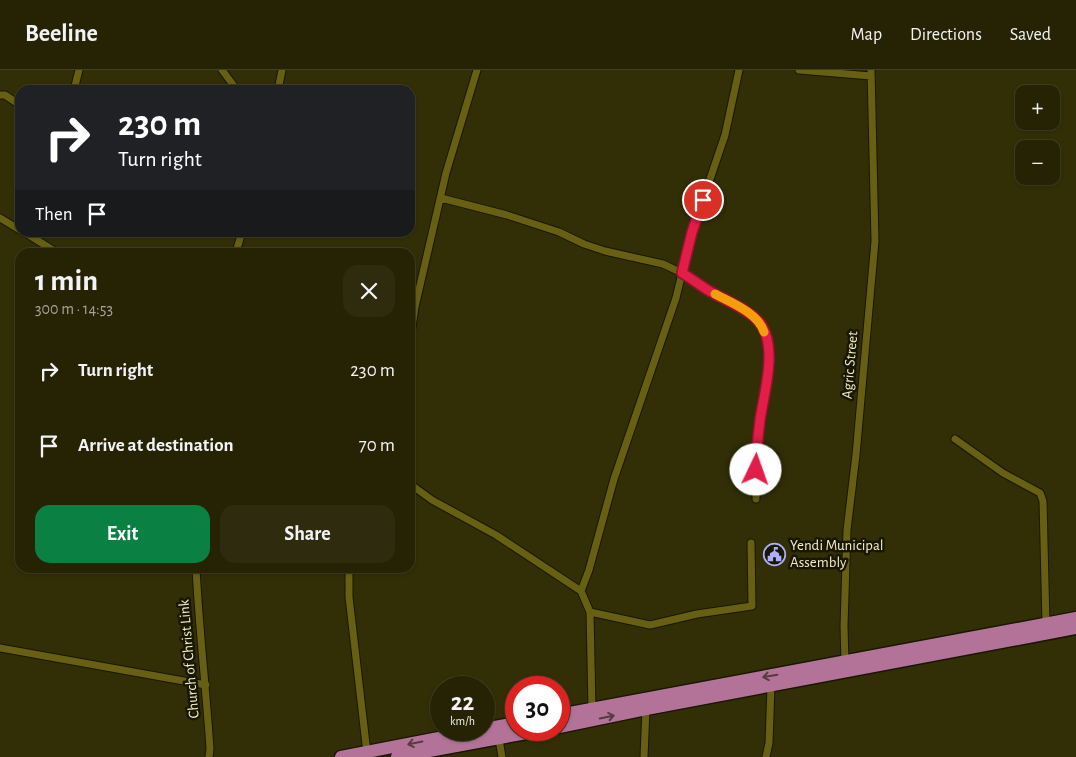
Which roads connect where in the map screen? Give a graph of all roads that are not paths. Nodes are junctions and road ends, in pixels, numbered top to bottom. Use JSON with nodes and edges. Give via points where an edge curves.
{"nodes":[{"id":1,"x":79,"y":70,"type":"edge"},
{"id":2,"x":222,"y":70,"type":"edge"},
{"id":3,"x":282,"y":70,"type":"edge"},
{"id":4,"x":477,"y":70,"type":"edge"},
{"id":5,"x":739,"y":70,"type":"edge"},
{"id":6,"x":799,"y":70,"type":"edge"},
{"id":7,"x":871,"y":73,"type":"edge"},
{"id":8,"x":75,"y":85,"type":"edge"},
{"id":9,"x":233,"y":85,"type":"edge"},
{"id":10,"x":279,"y":85,"type":"edge"},
{"id":11,"x":0,"y":95,"type":"edge"},
{"id":12,"x":15,"y":102,"type":"edge"},
{"id":13,"x":442,"y":198,"type":"junction"},
{"id":14,"x":0,"y":218,"type":"edge"},
{"id":15,"x":15,"y":227,"type":"edge"},
{"id":16,"x":32,"y":237,"type":"edge"},
{"id":17,"x":37,"y":237,"type":"edge"},
{"id":18,"x":39,"y":242,"type":"junction"},
{"id":19,"x":49,"y":248,"type":"edge"},
{"id":20,"x":682,"y":273,"type":"junction"},
{"id":21,"x":415,"y":312,"type":"edge"},
{"id":22,"x":955,"y":439,"type":"dead end"},
{"id":23,"x":415,"y":488,"type":"edge"},
{"id":24,"x":756,"y":499,"type":"dead end"},
{"id":25,"x":752,"y":543,"type":"dead end"},
{"id":26,"x":196,"y":573,"type":"edge"},
{"id":27,"x":349,"y":573,"type":"edge"},
{"id":28,"x":581,"y":591,"type":"junction"},
{"id":29,"x":590,"y":612,"type":"junction"},
{"id":30,"x":1076,"y":618,"type":"edge"},
{"id":31,"x":1046,"y":624,"type":"junction"},
{"id":32,"x":1076,"y":628,"type":"edge"},
{"id":33,"x":0,"y":648,"type":"edge"},
{"id":34,"x":846,"y":667,"type":"junction"},
{"id":35,"x":206,"y":685,"type":"junction"},
{"id":36,"x":771,"y":686,"type":"junction"},
{"id":37,"x":592,"y":709,"type":"junction"},
{"id":38,"x":646,"y":709,"type":"junction"},
{"id":39,"x":570,"y":713,"type":"edge"},
{"id":40,"x":570,"y":725,"type":"edge"},
{"id":41,"x":505,"y":737,"type":"edge"},
{"id":42,"x":499,"y":738,"type":"junction"},
{"id":43,"x":430,"y":740,"type":"edge"},
{"id":44,"x":210,"y":748,"type":"junction"},
{"id":45,"x":367,"y":752,"type":"junction"},
{"id":46,"x":209,"y":757,"type":"edge"},
{"id":47,"x":215,"y":757,"type":"edge"},
{"id":48,"x":341,"y":757,"type":"edge"},
{"id":49,"x":397,"y":757,"type":"edge"},
{"id":50,"x":502,"y":757,"type":"edge"},
{"id":51,"x":644,"y":757,"type":"edge"},
{"id":52,"x":766,"y":757,"type":"edge"}],
"edges":[{"from":1,"to":8,"type":"street"},
{"from":2,"to":9,"type":"street"},
{"from":3,"to":10,"type":"street"},
{"from":4,"to":13,"type":"street","via":[[446,173]]},
{"from":5,"to":20,"type":"street","via":[[725,135],[692,232]]},
{"from":6,"to":7,"type":"street"},
{"from":7,"to":34,"type":"street","name":"Agric Street","via":[[875,240],[847,530]]},
{"from":11,"to":12,"type":"street"},
{"from":13,"to":20,"type":"street","via":[[507,215],[605,251],[663,264]]},
{"from":13,"to":21,"type":"street"},
{"from":14,"to":15,"type":"street"},
{"from":16,"to":18,"type":"street"},
{"from":17,"to":18,"type":"street"},
{"from":18,"to":19,"type":"street"},
{"from":20,"to":24,"type":"street","via":[[743,309],[762,325],[768,347],[768,375],[756,456]]},
{"from":20,"to":28,"type":"street"},
{"from":22,"to":31,"type":"street","via":[[1004,473],[1040,492],[1043,501]]},
{"from":23,"to":28,"type":"street","via":[[496,535]]},
{"from":25,"to":29,"type":"street","via":[[752,606],[650,625]]},
{"from":26,"to":35,"type":"street","name":"Church of Christ Link"},
{"from":27,"to":45,"type":"street"},
{"from":28,"to":29,"type":"street"},
{"from":29,"to":37,"type":"street"},
{"from":30,"to":31,"type":"highway"},
{"from":31,"to":34,"type":"highway"},
{"from":32,"to":34,"type":"highway"},
{"from":33,"to":35,"type":"street"},
{"from":34,"to":36,"type":"highway"},
{"from":34,"to":37,"type":"highway","one_way":true},
{"from":35,"to":44,"type":"street","name":"Church of Christ Link"},
{"from":36,"to":38,"type":"highway"},
{"from":36,"to":52,"type":"street"},
{"from":37,"to":39,"type":"highway"},
{"from":40,"to":38,"type":"highway","one_way":true},
{"from":38,"to":51,"type":"street"},
{"from":41,"to":42,"type":"highway"},
{"from":42,"to":49,"type":"highway"},
{"from":42,"to":50,"type":"street"},
{"from":43,"to":45,"type":"highway","one_way":true},
{"from":44,"to":46,"type":"street","name":"Church of Christ Link"},
{"from":44,"to":47,"type":"street","name":"Church of Christ Link"},
{"from":45,"to":48,"type":"highway"}]}
